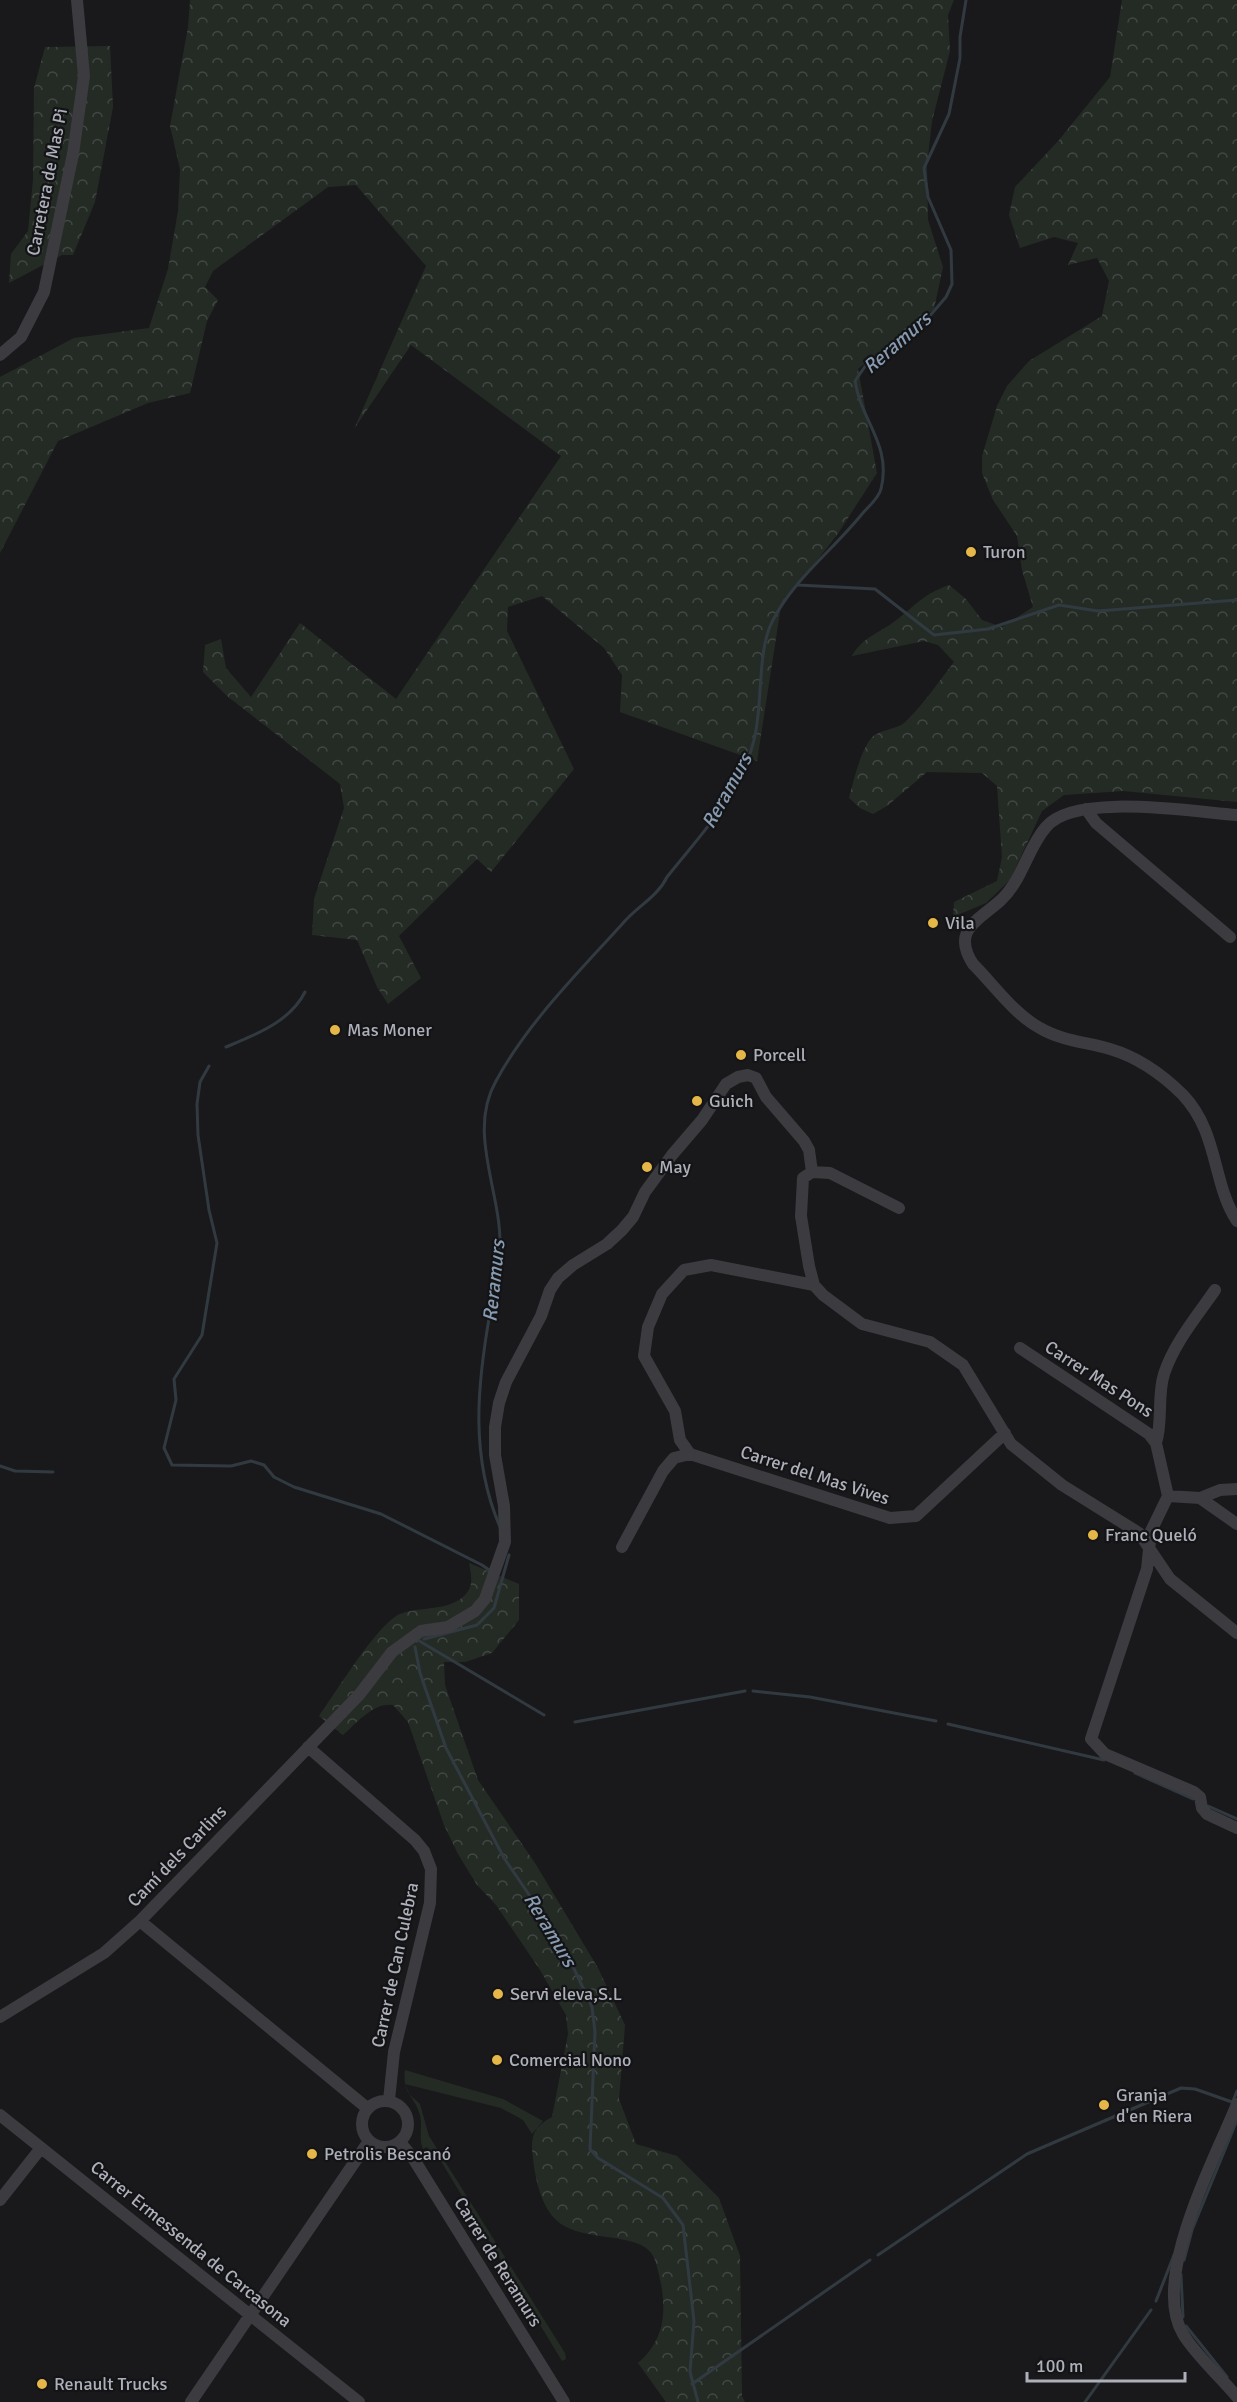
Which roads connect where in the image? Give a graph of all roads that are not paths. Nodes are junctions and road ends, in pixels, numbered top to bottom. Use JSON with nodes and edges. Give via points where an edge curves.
{"nodes":[{"id":1,"x":76,"y":0,"type":"edge"},
{"id":2,"x":0,"y":355,"type":"edge"},
{"id":3,"x":1086,"y":809,"type":"junction"},
{"id":4,"x":1237,"y":815,"type":"edge"},
{"id":5,"x":1230,"y":937,"type":"dead end"},
{"id":6,"x":812,"y":1172,"type":"junction"},
{"id":7,"x":899,"y":1208,"type":"dead end"},
{"id":8,"x":1237,"y":1221,"type":"edge"},
{"id":9,"x":814,"y":1285,"type":"junction"},
{"id":10,"x":1215,"y":1290,"type":"dead end"},
{"id":11,"x":1020,"y":1348,"type":"dead end"},
{"id":12,"x":1005,"y":1433,"type":"junction"},
{"id":13,"x":1156,"y":1443,"type":"junction"},
{"id":14,"x":690,"y":1454,"type":"junction"},
{"id":15,"x":1237,"y":1489,"type":"edge"},
{"id":16,"x":1168,"y":1496,"type":"junction"},
{"id":17,"x":1200,"y":1498,"type":"junction"},
{"id":18,"x":1237,"y":1524,"type":"edge"},
{"id":19,"x":622,"y":1547,"type":"dead end"},
{"id":20,"x":1150,"y":1547,"type":"junction"},
{"id":21,"x":1237,"y":1633,"type":"edge"},
{"id":22,"x":308,"y":1747,"type":"junction"},
{"id":23,"x":1237,"y":1828,"type":"edge"},
{"id":24,"x":140,"y":1921,"type":"junction"},
{"id":25,"x":0,"y":2017,"type":"edge"},
{"id":26,"x":389,"y":2100,"type":"junction"},
{"id":27,"x":1237,"y":2104,"type":"edge"},
{"id":28,"x":367,"y":2108,"type":"junction"},
{"id":29,"x":0,"y":2115,"type":"edge"},
{"id":30,"x":369,"y":2141,"type":"junction"},
{"id":31,"x":400,"y":2142,"type":"junction"},
{"id":32,"x":41,"y":2148,"type":"junction"},
{"id":33,"x":0,"y":2200,"type":"edge"},
{"id":34,"x":252,"y":2315,"type":"junction"},
{"id":35,"x":1237,"y":2397,"type":"edge"},
{"id":36,"x":191,"y":2402,"type":"edge"},
{"id":37,"x":359,"y":2402,"type":"edge"},
{"id":38,"x":564,"y":2402,"type":"edge"}],
"edges":[{"from":1,"to":2,"type":"street","name":"Carretera de Mas Pi","via":[[84,76],[73,154],[44,292],[21,337]]},
{"from":3,"to":4,"type":"street","via":[[1109,806]]},
{"from":3,"to":5,"type":"street","via":[[1096,823]]},
{"from":3,"to":8,"type":"street","via":[[1072,811],[1048,824],[1010,891],[971,926],[964,942],[966,954],[1038,1027],[1132,1058],[1182,1095],[1194,1108],[1210,1142]]},
{"from":6,"to":7,"type":"street","via":[[830,1173]]},
{"from":6,"to":9,"type":"street","via":[[803,1178],[801,1216]]},
{"from":6,"to":22,"type":"street","name":"Camí dels Carlins","via":[[804,1141],[766,1097],[756,1078],[748,1075],[726,1084],[622,1230],[558,1278],[506,1382],[495,1427],[505,1542],[485,1599],[475,1611],[448,1627],[421,1631],[393,1652],[359,1695]]},
{"from":9,"to":12,"type":"street","via":[[836,1307],[862,1324],[917,1337],[946,1351],[963,1365]]},
{"from":9,"to":14,"type":"street","via":[[711,1265],[684,1270],[662,1293],[648,1327],[644,1356],[675,1411],[680,1440]]},
{"from":10,"to":13,"type":"street","name":"Carrer Mas Pons","via":[[1185,1333],[1164,1374]]},
{"from":11,"to":13,"type":"street","name":"Carrer Mas Pons","via":[[1149,1434]]},
{"from":12,"to":14,"type":"street","name":"Carrer del Mas Vives","via":[[916,1516],[890,1518]]},
{"from":12,"to":20,"type":"street","via":[[1011,1444],[1036,1466],[1139,1533]]},
{"from":13,"to":16,"type":"street","name":"Carrer Mas Pons"},
{"from":14,"to":19,"type":"street","via":[[674,1458],[663,1471]]},
{"from":15,"to":17,"type":"street","via":[[1220,1490]]},
{"from":16,"to":17,"type":"street"},
{"from":16,"to":20,"type":"street","via":[[1151,1531]]},
{"from":17,"to":18,"type":"street"},
{"from":20,"to":21,"type":"street","via":[[1170,1579]]},
{"from":20,"to":23,"type":"street","via":[[1147,1569],[1091,1739],[1105,1754],[1194,1792],[1207,1814]]},
{"from":22,"to":24,"type":"street","name":"Camí dels Carlins"},
{"from":22,"to":26,"type":"street","name":"Carrer de Can Culebra","via":[[415,1840],[432,1869],[430,1903],[394,2052]]},
{"from":24,"to":25,"type":"street","name":"Camí dels Carlins","via":[[104,1953]]},
{"from":24,"to":28,"type":"street"},
{"from":26,"to":28,"type":"street"},
{"from":26,"to":31,"type":"street","via":[[404,2110],[409,2124]]},
{"from":27,"to":35,"type":"street","via":[[1189,2222],[1173,2288],[1177,2319],[1184,2334]]},
{"from":28,"to":30,"type":"street","via":[[362,2128]]},
{"from":29,"to":32,"type":"street","name":"Carrer Ermessenda de Carcasona"},
{"from":30,"to":31,"type":"street","via":[[377,2147]]},
{"from":30,"to":34,"type":"street"},
{"from":31,"to":38,"type":"street","name":"Carrer de Reramurs"},
{"from":32,"to":33,"type":"street"},
{"from":32,"to":34,"type":"street","name":"Carrer Ermessenda de Carcasona"},
{"from":34,"to":36,"type":"street"},
{"from":34,"to":37,"type":"street","name":"Carrer Ermessenda de Carcasona"}]}
